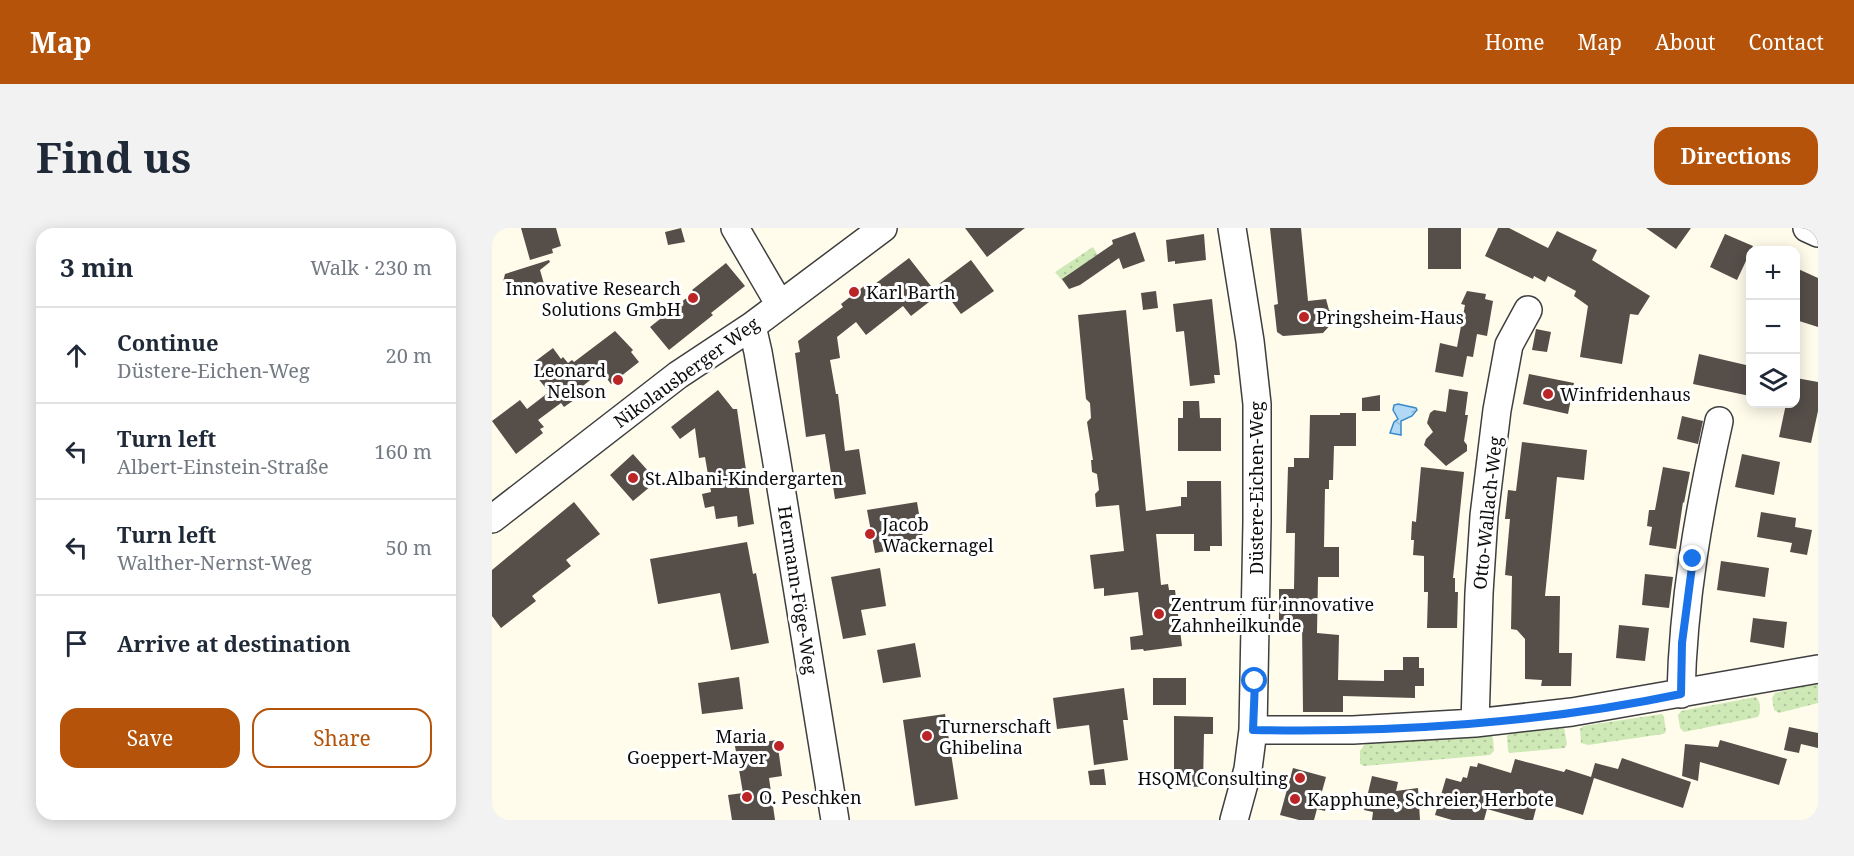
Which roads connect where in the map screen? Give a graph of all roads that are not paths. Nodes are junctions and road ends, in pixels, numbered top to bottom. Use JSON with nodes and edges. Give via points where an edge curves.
{"nodes":[{"id":1,"x":735,"y":228,"type":"edge"},
{"id":2,"x":883,"y":228,"type":"edge"},
{"id":3,"x":1232,"y":228,"type":"edge"},
{"id":4,"x":1808,"y":228,"type":"edge"},
{"id":5,"x":1818,"y":233,"type":"edge"},
{"id":6,"x":780,"y":305,"type":"junction"},
{"id":7,"x":1527,"y":310,"type":"dead end"},
{"id":8,"x":752,"y":326,"type":"junction"},
{"id":9,"x":1719,"y":420,"type":"dead end"},
{"id":10,"x":492,"y":519,"type":"edge"},
{"id":11,"x":1818,"y":669,"type":"edge"},
{"id":12,"x":1681,"y":694,"type":"junction"},
{"id":13,"x":1475,"y":723,"type":"junction"},
{"id":14,"x":1253,"y":730,"type":"junction"},
{"id":15,"x":835,"y":820,"type":"edge"},
{"id":16,"x":1234,"y":820,"type":"edge"}],
"edges":[{"from":1,"to":6,"type":"street"},
{"from":2,"to":6,"type":"street","name":"Nikolausberger Weg"},
{"from":3,"to":14,"type":"street","name":"Düstere-Eichen-Weg","via":[[1257,404]]},
{"from":4,"to":5,"type":"street"},
{"from":6,"to":8,"type":"street","name":"Nikolausberger Weg"},
{"from":7,"to":13,"type":"street","name":"Otto-Wallach-Weg","via":[[1509,345],[1494,434],[1484,516]]},
{"from":8,"to":10,"type":"street","name":"Nikolausberger Weg","via":[[678,375]]},
{"from":8,"to":15,"type":"street","name":"Hermann-Föge-Weg"},
{"from":9,"to":12,"type":"street","via":[[1693,559],[1682,643]]},
{"from":11,"to":12,"type":"street"},
{"from":12,"to":13,"type":"street"},
{"from":13,"to":14,"type":"street","via":[[1328,731]]},
{"from":14,"to":16,"type":"street","name":"Düstere-Eichen-Weg","via":[[1248,769]]}]}
